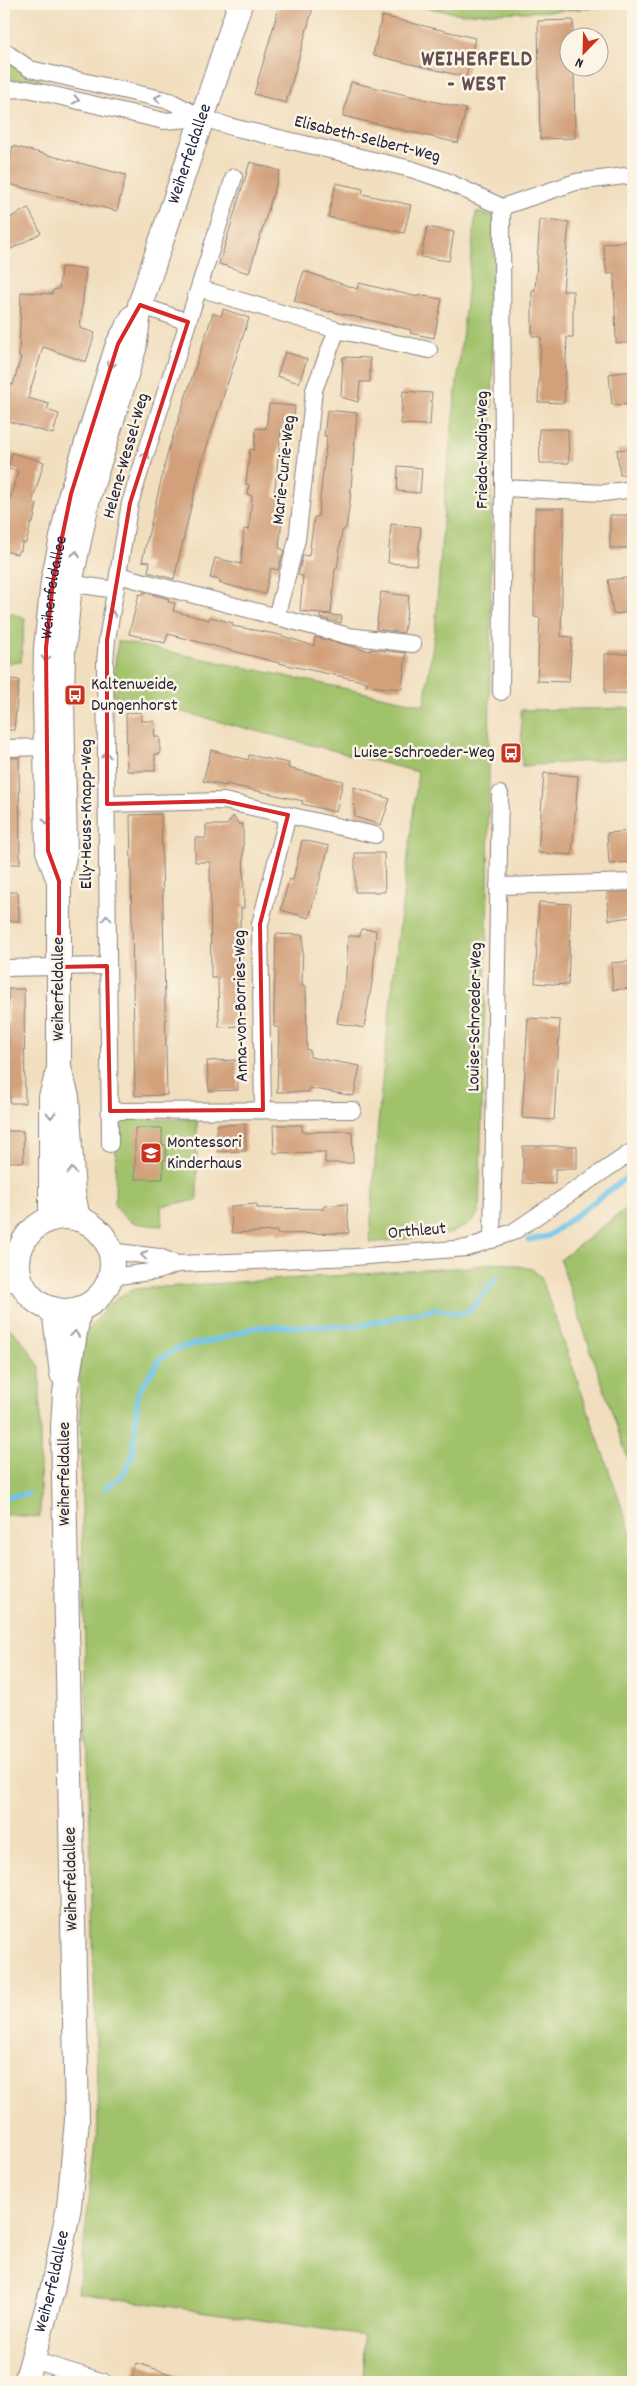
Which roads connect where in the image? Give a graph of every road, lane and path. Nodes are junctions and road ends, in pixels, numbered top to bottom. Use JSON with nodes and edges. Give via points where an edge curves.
{"nodes":[{"id":1,"x":240,"y":4,"type":"edge"},
{"id":2,"x":4,"y":51,"type":"edge"},
{"id":3,"x":4,"y":90,"type":"edge"},
{"id":4,"x":202,"y":118,"type":"junction"},
{"id":5,"x":633,"y":175,"type":"edge"},
{"id":6,"x":234,"y":177,"type":"dead end"},
{"id":7,"x":502,"y":207,"type":"junction"},
{"id":8,"x":198,"y":288,"type":"junction"},
{"id":9,"x":140,"y":305,"type":"junction"},
{"id":10,"x":188,"y":322,"type":"junction"},
{"id":11,"x":337,"y":330,"type":"junction"},
{"id":12,"x":429,"y":350,"type":"dead end"},
{"id":13,"x":503,"y":488,"type":"junction"},
{"id":14,"x":633,"y":488,"type":"edge"},
{"id":15,"x":61,"y":582,"type":"junction"},
{"id":16,"x":117,"y":582,"type":"junction"},
{"id":17,"x":276,"y":617,"type":"junction"},
{"id":18,"x":413,"y":644,"type":"dead end"},
{"id":19,"x":105,"y":662,"type":"joint"},
{"id":20,"x":501,"y":692,"type":"dead end"},
{"id":21,"x":54,"y":747,"type":"junction"},
{"id":22,"x":4,"y":748,"type":"edge"},
{"id":23,"x":500,"y":794,"type":"dead end"},
{"id":24,"x":107,"y":804,"type":"junction"},
{"id":25,"x":288,"y":815,"type":"junction"},
{"id":26,"x":375,"y":835,"type":"dead end"},
{"id":27,"x":633,"y":882,"type":"edge"},
{"id":28,"x":498,"y":886,"type":"junction"},
{"id":29,"x":107,"y":966,"type":"junction"},
{"id":30,"x":59,"y":967,"type":"junction"},
{"id":31,"x":4,"y":968,"type":"edge"},
{"id":32,"x":59,"y":1068,"type":"junction"},
{"id":33,"x":263,"y":1110,"type":"junction"},
{"id":34,"x":353,"y":1110,"type":"dead end"},
{"id":35,"x":110,"y":1111,"type":"junction"},
{"id":36,"x":110,"y":1144,"type":"dead end"},
{"id":37,"x":633,"y":1151,"type":"edge"},
{"id":38,"x":51,"y":1219,"type":"junction"},
{"id":39,"x":78,"y":1219,"type":"junction"},
{"id":40,"x":492,"y":1240,"type":"junction"},
{"id":41,"x":110,"y":1251,"type":"junction"},
{"id":42,"x":11,"y":1254,"type":"edge"},
{"id":43,"x":177,"y":1264,"type":"junction"},
{"id":44,"x":110,"y":1277,"type":"junction"},
{"id":45,"x":13,"y":1281,"type":"edge"},
{"id":46,"x":79,"y":1309,"type":"junction"},
{"id":47,"x":54,"y":1310,"type":"junction"},
{"id":48,"x":65,"y":1393,"type":"junction"},
{"id":49,"x":29,"y":2371,"type":"edge"},
{"id":50,"x":104,"y":2382,"type":"edge"}],
"edges":[{"from":1,"to":4,"type":"main road","name":"Weiherfeldallee"},
{"from":4,"to":2,"type":"street","one_way":true,"via":[[170,101],[30,69]]},
{"from":3,"to":4,"type":"street","one_way":true,"via":[[28,89],[164,121]]},
{"from":4,"to":7,"type":"street","name":"Elisabeth-Selbert-Weg","via":[[411,169],[444,180]]},
{"from":4,"to":9,"type":"main road","name":"Weiherfeldallee"},
{"from":5,"to":7,"type":"street","via":[[576,182]]},
{"from":6,"to":8,"type":"street","name":"Helene-Wessel-Weg"},
{"from":7,"to":13,"type":"street","name":"Frieda-Nadig-Weg"},
{"from":8,"to":10,"type":"street","name":"Helene-Wessel-Weg"},
{"from":8,"to":11,"type":"street"},
{"from":9,"to":10,"type":"street"},
{"from":9,"to":15,"type":"main road","name":"Weiherfeldallee","via":[[118,344],[71,494]]},
{"from":16,"to":10,"type":"street","name":"Helene-Wessel-Weg","one_way":true,"via":[[130,503]]},
{"from":11,"to":12,"type":"street"},
{"from":11,"to":17,"type":"street","name":"Marie-Curie-Weg","via":[[314,390],[297,540]]},
{"from":13,"to":14,"type":"street","via":[[604,493]]},
{"from":13,"to":20,"type":"street","name":"Frieda-Nadig-Weg"},
{"from":15,"to":16,"type":"street"},
{"from":15,"to":21,"type":"main road","name":"Weiherfeldallee","via":[[46,648]]},
{"from":16,"to":17,"type":"street"},
{"from":19,"to":16,"type":"street","name":"Helene-Wessel-Weg","one_way":true},
{"from":17,"to":18,"type":"street","via":[[349,636]]},
{"from":24,"to":19,"type":"street","name":"Elly-Heuss-Knapp-Weg","one_way":true},
{"from":21,"to":22,"type":"street"},
{"from":21,"to":30,"type":"main road","name":"Weiherfeldallee","via":[[48,852],[59,881]]},
{"from":23,"to":28,"type":"street","name":"Louise-Schroeder-Weg"},
{"from":24,"to":25,"type":"street","via":[[224,801]]},
{"from":29,"to":24,"type":"street","name":"Elly-Heuss-Knapp-Weg","one_way":true},
{"from":25,"to":26,"type":"street"},
{"from":25,"to":33,"type":"street","name":"Anna-von-Borries-Weg","via":[[260,924]]},
{"from":27,"to":28,"type":"street"},
{"from":28,"to":40,"type":"street","name":"Louise-Schroeder-Weg"},
{"from":29,"to":30,"type":"street"},
{"from":29,"to":35,"type":"street","name":"Elly-Heuss-Knapp-Weg"},
{"from":30,"to":31,"type":"street"},
{"from":30,"to":32,"type":"main road","name":"Weiherfeldallee"},
{"from":32,"to":38,"type":"main road","name":"Weiherfeldallee","one_way":true,"via":[[51,1097]]},
{"from":39,"to":32,"type":"main road","name":"Weiherfeldallee","one_way":true,"via":[[73,1193],[67,1097]]},
{"from":33,"to":34,"type":"street"},
{"from":33,"to":35,"type":"street"},
{"from":35,"to":36,"type":"street","name":"Elly-Heuss-Knapp-Weg"},
{"from":37,"to":40,"type":"street","name":"Orthleut","via":[[513,1232]]},
{"from":38,"to":39,"type":"main road"},
{"from":38,"to":42,"type":"main road","via":[[31,1232]]},
{"from":39,"to":41,"type":"main road","via":[[103,1237]]},
{"from":40,"to":43,"type":"street","name":"Orthleut","via":[[467,1248],[414,1253]]},
{"from":43,"to":41,"type":"street","name":"Orthleut","one_way":true,"via":[[159,1257]]},
{"from":41,"to":44,"type":"main road"},
{"from":42,"to":45,"type":"main road","via":[[18,1268]]},
{"from":43,"to":44,"type":"street","name":"Orthleut","via":[[158,1271]]},
{"from":44,"to":46,"type":"main road","via":[[93,1302]]},
{"from":45,"to":47,"type":"main road","via":[[40,1304]]},
{"from":46,"to":47,"type":"main road"},
{"from":48,"to":46,"type":"main road","name":"Weiherfeldallee","one_way":true},
{"from":47,"to":48,"type":"main road","name":"Weiherfeldallee"},
{"from":48,"to":49,"type":"main road","name":"Weiherfeldallee","via":[[76,2120],[69,2207],[52,2291]]},
{"from":49,"to":50,"type":"street","name":"Weiherfeldallee"}]}
